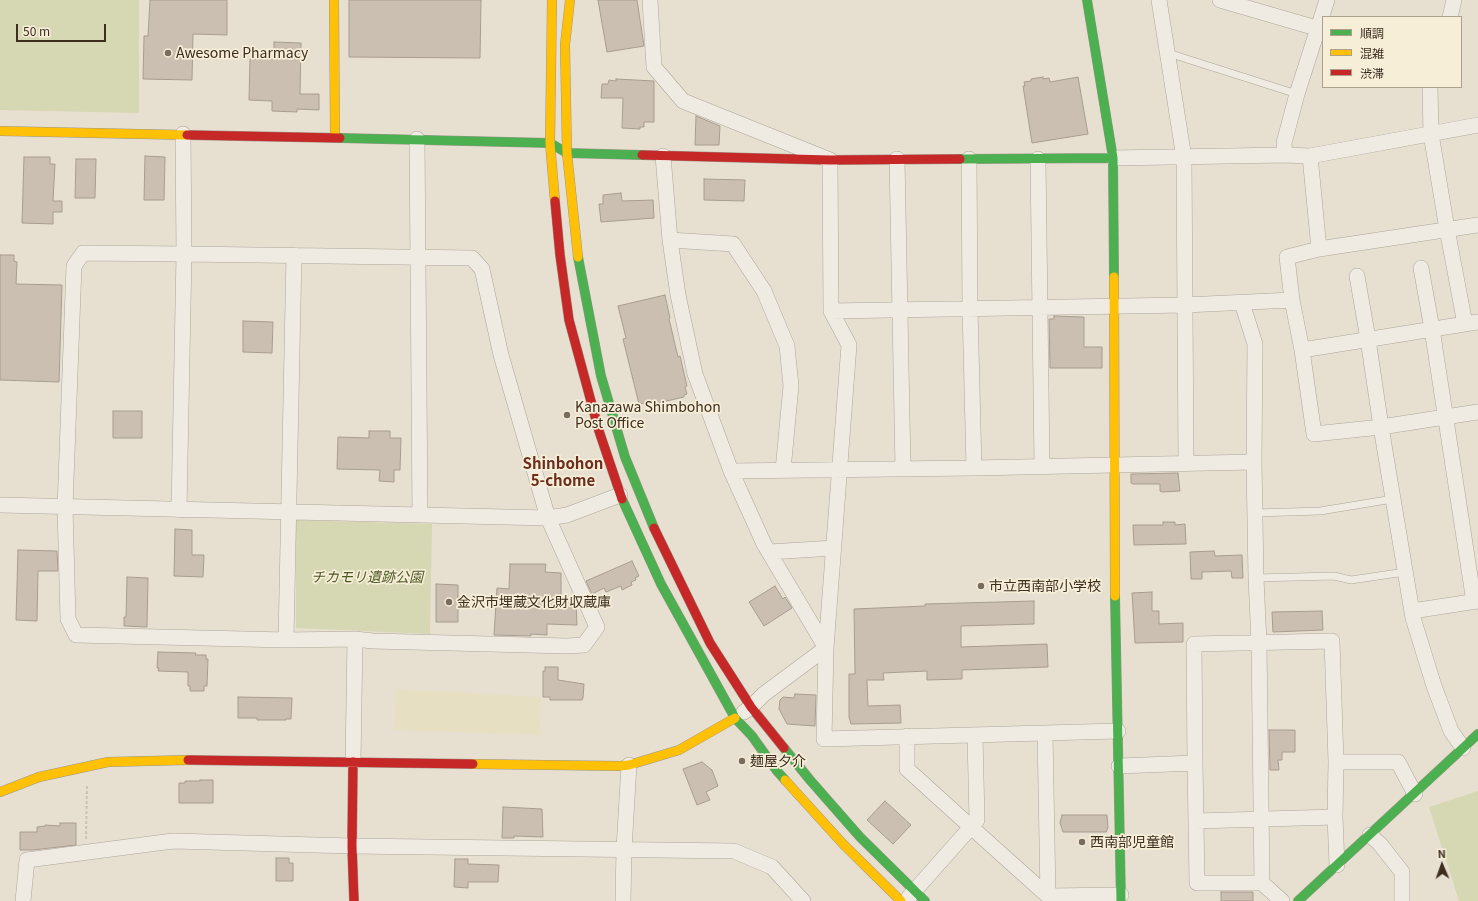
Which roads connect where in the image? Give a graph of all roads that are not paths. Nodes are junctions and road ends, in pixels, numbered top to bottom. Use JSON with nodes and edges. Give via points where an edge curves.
{"nodes":[{"id":1,"x":334,"y":0,"type":"edge"},
{"id":2,"x":552,"y":0,"type":"edge"},
{"id":3,"x":570,"y":0,"type":"edge"},
{"id":4,"x":650,"y":0,"type":"edge"},
{"id":5,"x":1087,"y":0,"type":"edge"},
{"id":6,"x":1159,"y":0,"type":"edge"},
{"id":7,"x":1220,"y":0,"type":"edge"},
{"id":8,"x":1327,"y":0,"type":"edge"},
{"id":9,"x":1454,"y":0,"type":"edge"},
{"id":10,"x":1323,"y":16,"type":"edge"},
{"id":11,"x":1450,"y":16,"type":"edge"},
{"id":12,"x":1320,"y":29,"type":"edge"},
{"id":13,"x":1167,"y":53,"type":"junction"},
{"id":14,"x":1430,"y":88,"type":"edge"},
{"id":15,"x":1297,"y":94,"type":"junction"},
{"id":16,"x":1478,"y":125,"type":"edge"},
{"id":17,"x":0,"y":131,"type":"edge"},
{"id":18,"x":183,"y":134,"type":"junction"},
{"id":19,"x":1431,"y":134,"type":"junction"},
{"id":20,"x":335,"y":137,"type":"junction"},
{"id":21,"x":417,"y":139,"type":"junction"},
{"id":22,"x":550,"y":142,"type":"junction"},
{"id":23,"x":567,"y":153,"type":"junction"},
{"id":24,"x":1285,"y":155,"type":"junction"},
{"id":25,"x":663,"y":156,"type":"junction"},
{"id":26,"x":1310,"y":156,"type":"junction"},
{"id":27,"x":1113,"y":158,"type":"junction"},
{"id":28,"x":1184,"y":158,"type":"junction"},
{"id":29,"x":897,"y":159,"type":"junction"},
{"id":30,"x":969,"y":159,"type":"junction"},
{"id":31,"x":1038,"y":159,"type":"junction"},
{"id":32,"x":830,"y":160,"type":"junction"},
{"id":33,"x":1478,"y":225,"type":"edge"},
{"id":34,"x":1447,"y":230,"type":"junction"},
{"id":35,"x":670,"y":240,"type":"junction"},
{"id":36,"x":1319,"y":249,"type":"junction"},
{"id":37,"x":184,"y":254,"type":"junction"},
{"id":38,"x":294,"y":255,"type":"junction"},
{"id":39,"x":418,"y":256,"type":"junction"},
{"id":40,"x":1421,"y":268,"type":"dead end"},
{"id":41,"x":1357,"y":276,"type":"dead end"},
{"id":42,"x":1292,"y":300,"type":"junction"},
{"id":43,"x":1242,"y":302,"type":"junction"},
{"id":44,"x":1185,"y":305,"type":"junction"},
{"id":45,"x":1113,"y":306,"type":"junction"},
{"id":46,"x":1041,"y":307,"type":"junction"},
{"id":47,"x":970,"y":308,"type":"junction"},
{"id":48,"x":900,"y":310,"type":"junction"},
{"id":49,"x":831,"y":311,"type":"junction"},
{"id":50,"x":1472,"y":323,"type":"edge"},
{"id":51,"x":1432,"y":329,"type":"junction"},
{"id":52,"x":1368,"y":339,"type":"junction"},
{"id":53,"x":1302,"y":350,"type":"junction"},
{"id":54,"x":1478,"y":412,"type":"edge"},
{"id":55,"x":1445,"y":417,"type":"junction"},
{"id":56,"x":1381,"y":427,"type":"junction"},
{"id":57,"x":1186,"y":462,"type":"junction"},
{"id":58,"x":1254,"y":462,"type":"junction"},
{"id":59,"x":1114,"y":464,"type":"junction"},
{"id":60,"x":1042,"y":466,"type":"junction"},
{"id":61,"x":974,"y":468,"type":"junction"},
{"id":62,"x":903,"y":469,"type":"junction"},
{"id":63,"x":783,"y":470,"type":"junction"},
{"id":64,"x":839,"y":470,"type":"junction"},
{"id":65,"x":731,"y":471,"type":"junction"},
{"id":66,"x":620,"y":494,"type":"junction"},
{"id":67,"x":1393,"y":500,"type":"junction"},
{"id":68,"x":0,"y":505,"type":"edge"},
{"id":69,"x":65,"y":507,"type":"junction"},
{"id":70,"x":179,"y":510,"type":"junction"},
{"id":71,"x":289,"y":512,"type":"junction"},
{"id":72,"x":1255,"y":513,"type":"junction"},
{"id":73,"x":420,"y":515,"type":"junction"},
{"id":74,"x":548,"y":518,"type":"junction"},
{"id":75,"x":834,"y":548,"type":"junction"},
{"id":76,"x":769,"y":552,"type":"junction"},
{"id":77,"x":1405,"y":572,"type":"junction"},
{"id":78,"x":1256,"y":578,"type":"junction"},
{"id":79,"x":1476,"y":602,"type":"edge"},
{"id":80,"x":1412,"y":611,"type":"junction"},
{"id":81,"x":355,"y":639,"type":"junction"},
{"id":82,"x":286,"y":640,"type":"junction"},
{"id":83,"x":1259,"y":643,"type":"junction"},
{"id":84,"x":826,"y":648,"type":"junction"},
{"id":85,"x":751,"y":707,"type":"junction"},
{"id":86,"x":735,"y":718,"type":"junction"},
{"id":87,"x":1118,"y":730,"type":"junction"},
{"id":88,"x":1045,"y":734,"type":"junction"},
{"id":89,"x":1478,"y":734,"type":"edge"},
{"id":90,"x":907,"y":736,"type":"junction"},
{"id":91,"x":975,"y":736,"type":"junction"},
{"id":92,"x":1468,"y":750,"type":"junction"},
{"id":93,"x":353,"y":762,"type":"junction"},
{"id":94,"x":1336,"y":762,"type":"junction"},
{"id":95,"x":1195,"y":763,"type":"junction"},
{"id":96,"x":629,"y":765,"type":"junction"},
{"id":97,"x":1119,"y":766,"type":"junction"},
{"id":98,"x":0,"y":792,"type":"edge"},
{"id":99,"x":1415,"y":794,"type":"junction"},
{"id":100,"x":1335,"y":817,"type":"junction"},
{"id":101,"x":1262,"y":819,"type":"junction"},
{"id":102,"x":1196,"y":821,"type":"junction"},
{"id":103,"x":971,"y":827,"type":"junction"},
{"id":104,"x":1370,"y":835,"type":"junction"},
{"id":105,"x":352,"y":846,"type":"junction"},
{"id":106,"x":624,"y":849,"type":"junction"},
{"id":107,"x":1337,"y":865,"type":"junction"},
{"id":108,"x":1262,"y":883,"type":"junction"},
{"id":109,"x":910,"y":896,"type":"edge"},
{"id":110,"x":1048,"y":896,"type":"junction"},
{"id":111,"x":1121,"y":898,"type":"edge"},
{"id":112,"x":23,"y":901,"type":"edge"},
{"id":113,"x":354,"y":901,"type":"edge"},
{"id":114,"x":623,"y":901,"type":"edge"},
{"id":115,"x":803,"y":901,"type":"edge"},
{"id":116,"x":901,"y":901,"type":"edge"},
{"id":117,"x":925,"y":901,"type":"edge"},
{"id":118,"x":1282,"y":901,"type":"edge"},
{"id":119,"x":1298,"y":901,"type":"edge"},
{"id":120,"x":1402,"y":901,"type":"edge"}],
"edges":[{"from":1,"to":20,"type":"street"},
{"from":2,"to":22,"type":"street"},
{"from":3,"to":23,"type":"street","via":[[565,45]]},
{"from":4,"to":32,"type":"street","via":[[654,67],[682,101]]},
{"from":5,"to":27,"type":"street"},
{"from":6,"to":13,"type":"street"},
{"from":7,"to":12,"type":"street"},
{"from":8,"to":10,"type":"street"},
{"from":9,"to":11,"type":"street"},
{"from":12,"to":15,"type":"street"},
{"from":13,"to":15,"type":"lane"},
{"from":13,"to":28,"type":"street"},
{"from":14,"to":19,"type":"street"},
{"from":15,"to":24,"type":"street","via":[[1284,143]]},
{"from":16,"to":19,"type":"street"},
{"from":17,"to":18,"type":"street"},
{"from":18,"to":20,"type":"street"},
{"from":18,"to":37,"type":"street"},
{"from":19,"to":26,"type":"street"},
{"from":19,"to":34,"type":"street"},
{"from":20,"to":21,"type":"street"},
{"from":21,"to":22,"type":"street"},
{"from":21,"to":39,"type":"street"},
{"from":22,"to":23,"type":"street"},
{"from":22,"to":66,"type":"street","via":[[560,255],[569,320],[599,431]]},
{"from":23,"to":25,"type":"street"},
{"from":23,"to":85,"type":"street","via":[[579,267],[601,376],[625,457],[648,515],[710,643]]},
{"from":24,"to":26,"type":"street"},
{"from":24,"to":28,"type":"street"},
{"from":25,"to":32,"type":"street"},
{"from":25,"to":35,"type":"street"},
{"from":26,"to":36,"type":"street"},
{"from":27,"to":28,"type":"street"},
{"from":27,"to":31,"type":"street"},
{"from":27,"to":45,"type":"street"},
{"from":28,"to":44,"type":"street"},
{"from":29,"to":30,"type":"street"},
{"from":29,"to":32,"type":"street"},
{"from":29,"to":48,"type":"street"},
{"from":30,"to":31,"type":"street"},
{"from":30,"to":47,"type":"street"},
{"from":31,"to":46,"type":"street"},
{"from":32,"to":49,"type":"street"},
{"from":33,"to":34,"type":"street"},
{"from":34,"to":36,"type":"street"},
{"from":34,"to":50,"type":"street"},
{"from":35,"to":63,"type":"street","via":[[733,244],[764,291],[787,346],[790,372]]},
{"from":35,"to":65,"type":"street","via":[[678,295],[695,374]]},
{"from":36,"to":42,"type":"street","via":[[1287,257]]},
{"from":37,"to":38,"type":"street"},
{"from":37,"to":69,"type":"street","via":[[83,253],[74,266]]},
{"from":37,"to":70,"type":"street"},
{"from":38,"to":39,"type":"street"},
{"from":38,"to":71,"type":"street"},
{"from":39,"to":73,"type":"street"},
{"from":39,"to":74,"type":"street","via":[[472,258],[482,269],[501,355]]},
{"from":40,"to":51,"type":"street"},
{"from":41,"to":52,"type":"street"},
{"from":42,"to":43,"type":"street"},
{"from":42,"to":53,"type":"street"},
{"from":43,"to":44,"type":"street"},
{"from":43,"to":58,"type":"street","via":[[1255,344]]},
{"from":44,"to":45,"type":"street"},
{"from":44,"to":57,"type":"street"},
{"from":45,"to":46,"type":"street"},
{"from":45,"to":59,"type":"street"},
{"from":46,"to":47,"type":"street"},
{"from":46,"to":60,"type":"street"},
{"from":47,"to":48,"type":"street"},
{"from":47,"to":61,"type":"street"},
{"from":48,"to":49,"type":"street"},
{"from":48,"to":62,"type":"street"},
{"from":49,"to":64,"type":"street","via":[[849,345]]},
{"from":50,"to":51,"type":"street"},
{"from":51,"to":52,"type":"street"},
{"from":51,"to":55,"type":"street"},
{"from":52,"to":53,"type":"street"},
{"from":52,"to":56,"type":"street"},
{"from":53,"to":56,"type":"street","via":[[1314,434]]},
{"from":54,"to":55,"type":"street"},
{"from":55,"to":56,"type":"street"},
{"from":55,"to":79,"type":"street"},
{"from":56,"to":67,"type":"street"},
{"from":57,"to":58,"type":"street"},
{"from":57,"to":59,"type":"street"},
{"from":58,"to":72,"type":"street"},
{"from":59,"to":60,"type":"street"},
{"from":59,"to":87,"type":"street"},
{"from":60,"to":61,"type":"street"},
{"from":61,"to":62,"type":"street"},
{"from":62,"to":64,"type":"street"},
{"from":63,"to":64,"type":"street"},
{"from":63,"to":65,"type":"street"},
{"from":64,"to":75,"type":"street"},
{"from":65,"to":76,"type":"street"},
{"from":66,"to":74,"type":"street","via":[[567,515]]},
{"from":66,"to":86,"type":"street","via":[[661,584]]},
{"from":67,"to":72,"type":"lane","via":[[1320,511]]},
{"from":67,"to":77,"type":"street"},
{"from":68,"to":69,"type":"street"},
{"from":69,"to":70,"type":"street"},
{"from":69,"to":82,"type":"street","via":[[68,619],[76,635]]},
{"from":70,"to":71,"type":"street"},
{"from":71,"to":73,"type":"street"},
{"from":71,"to":82,"type":"street"},
{"from":72,"to":78,"type":"street"},
{"from":73,"to":74,"type":"street"},
{"from":74,"to":81,"type":"street","via":[[596,627],[584,645]]},
{"from":75,"to":76,"type":"street"},
{"from":75,"to":84,"type":"street"},
{"from":76,"to":84,"type":"street"},
{"from":77,"to":78,"type":"lane","via":[[1351,580],[1334,576]]},
{"from":77,"to":80,"type":"street"},
{"from":78,"to":83,"type":"street"},
{"from":79,"to":80,"type":"street"},
{"from":80,"to":92,"type":"street","via":[[1434,686],[1451,731]]},
{"from":81,"to":82,"type":"street"},
{"from":81,"to":93,"type":"street"},
{"from":83,"to":94,"type":"street","via":[[1332,641]]},
{"from":83,"to":95,"type":"street","via":[[1194,644]]},
{"from":83,"to":101,"type":"street"},
{"from":84,"to":85,"type":"street","via":[[764,694]]},
{"from":84,"to":90,"type":"street","via":[[824,739]]},
{"from":85,"to":86,"type":"street"},
{"from":85,"to":109,"type":"street"},
{"from":86,"to":96,"type":"street","via":[[679,750]]},
{"from":86,"to":116,"type":"street","via":[[843,844]]},
{"from":87,"to":88,"type":"street"},
{"from":87,"to":97,"type":"street"},
{"from":88,"to":91,"type":"street"},
{"from":88,"to":110,"type":"street"},
{"from":89,"to":92,"type":"street"},
{"from":90,"to":91,"type":"street"},
{"from":90,"to":103,"type":"street","via":[[907,769]]},
{"from":91,"to":103,"type":"street","via":[[977,820]]},
{"from":92,"to":99,"type":"street"},
{"from":93,"to":96,"type":"street"},
{"from":93,"to":98,"type":"street","via":[[108,762],[39,777]]},
{"from":93,"to":105,"type":"street"},
{"from":94,"to":99,"type":"street","via":[[1398,762]]},
{"from":94,"to":100,"type":"street"},
{"from":95,"to":97,"type":"street"},
{"from":95,"to":102,"type":"street"},
{"from":96,"to":106,"type":"street"},
{"from":97,"to":111,"type":"street"},
{"from":99,"to":104,"type":"street"},
{"from":100,"to":101,"type":"street"},
{"from":100,"to":107,"type":"street"},
{"from":101,"to":102,"type":"street"},
{"from":101,"to":108,"type":"street"},
{"from":102,"to":108,"type":"street","via":[[1197,883]]},
{"from":103,"to":109,"type":"street"},
{"from":103,"to":110,"type":"street"},
{"from":104,"to":107,"type":"street"},
{"from":104,"to":120,"type":"street","via":[[1402,872]]},
{"from":105,"to":106,"type":"street"},
{"from":105,"to":112,"type":"street","via":[[173,841],[27,860]]},
{"from":105,"to":113,"type":"street"},
{"from":106,"to":114,"type":"street"},
{"from":106,"to":115,"type":"street","via":[[734,851],[772,867]]},
{"from":107,"to":119,"type":"street"},
{"from":108,"to":118,"type":"street"},
{"from":109,"to":117,"type":"street"},
{"from":110,"to":111,"type":"street"}]}
